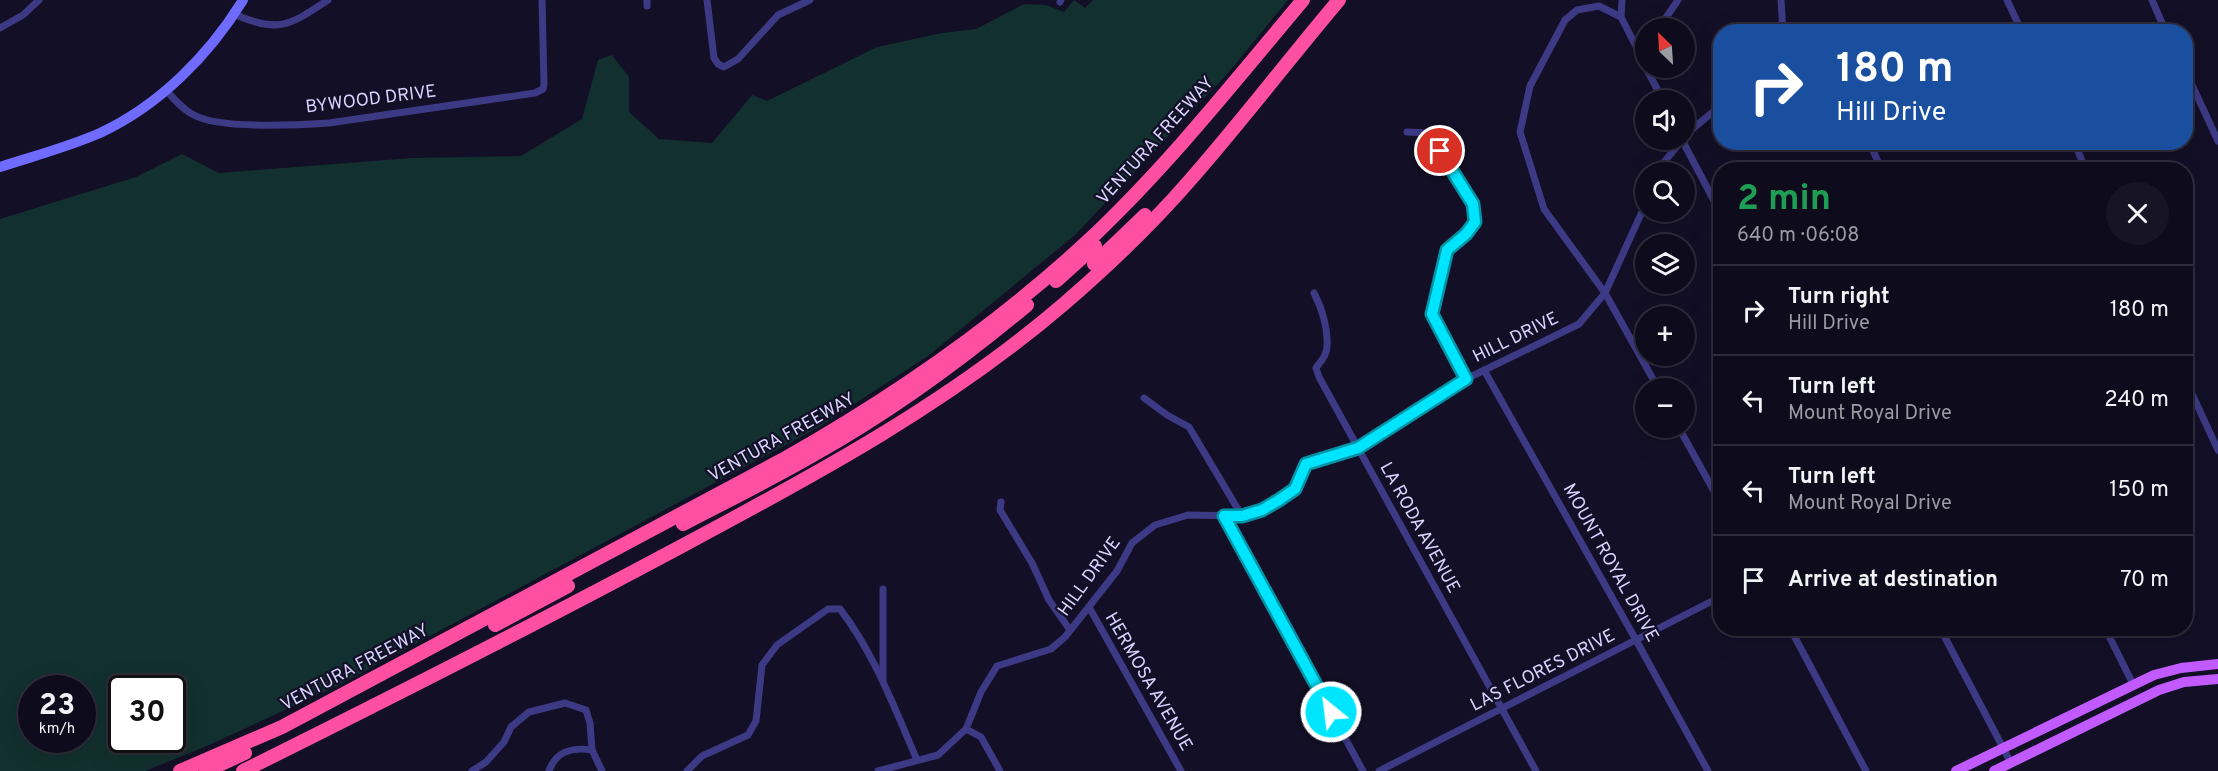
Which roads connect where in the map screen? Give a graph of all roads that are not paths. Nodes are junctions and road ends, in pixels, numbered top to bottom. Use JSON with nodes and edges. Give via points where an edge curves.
{"nodes":[{"id":1,"x":39,"y":0,"type":"edge"},
{"id":2,"x":243,"y":0,"type":"edge"},
{"id":3,"x":328,"y":0,"type":"edge"},
{"id":4,"x":542,"y":0,"type":"edge"},
{"id":5,"x":707,"y":0,"type":"edge"},
{"id":6,"x":810,"y":0,"type":"edge"},
{"id":7,"x":1303,"y":0,"type":"edge"},
{"id":8,"x":1313,"y":0,"type":"edge"},
{"id":9,"x":1330,"y":0,"type":"edge"},
{"id":10,"x":1339,"y":0,"type":"edge"},
{"id":11,"x":1622,"y":0,"type":"edge"},
{"id":12,"x":1678,"y":0,"type":"edge"},
{"id":13,"x":1781,"y":0,"type":"edge"},
{"id":14,"x":2007,"y":0,"type":"edge"},
{"id":15,"x":2152,"y":0,"type":"edge"},
{"id":16,"x":234,"y":14,"type":"junction"},
{"id":17,"x":1621,"y":17,"type":"junction"},
{"id":18,"x":1666,"y":18,"type":"edge"},
{"id":19,"x":1783,"y":24,"type":"edge"},
{"id":20,"x":2018,"y":24,"type":"edge"},
{"id":21,"x":2162,"y":24,"type":"edge"},
{"id":22,"x":0,"y":28,"type":"edge"},
{"id":23,"x":1635,"y":46,"type":"edge"},
{"id":24,"x":2193,"y":87,"type":"edge"},
{"id":25,"x":166,"y":90,"type":"junction"},
{"id":26,"x":1713,"y":112,"type":"edge"},
{"id":27,"x":1695,"y":128,"type":"edge"},
{"id":28,"x":1407,"y":132,"type":"dead end"},
{"id":29,"x":2218,"y":141,"type":"edge"},
{"id":30,"x":1674,"y":150,"type":"edge"},
{"id":31,"x":1689,"y":150,"type":"edge"},
{"id":32,"x":1665,"y":162,"type":"edge"},
{"id":33,"x":0,"y":167,"type":"edge"},
{"id":34,"x":1713,"y":198,"type":"edge"},
{"id":35,"x":1637,"y":222,"type":"edge"},
{"id":36,"x":1605,"y":292,"type":"junction"},
{"id":37,"x":1314,"y":293,"type":"dead end"},
{"id":38,"x":1015,"y":343,"type":"junction"},
{"id":39,"x":1484,"y":370,"type":"junction"},
{"id":40,"x":1652,"y":378,"type":"edge"},
{"id":41,"x":1466,"y":379,"type":"junction"},
{"id":42,"x":2193,"y":396,"type":"edge"},
{"id":43,"x":1144,"y":398,"type":"dead end"},
{"id":44,"x":1685,"y":438,"type":"edge"},
{"id":45,"x":1358,"y":448,"type":"junction"},
{"id":46,"x":2218,"y":450,"type":"edge"},
{"id":47,"x":1713,"y":489,"type":"edge"},
{"id":48,"x":1001,"y":502,"type":"dead end"},
{"id":49,"x":1224,"y":516,"type":"junction"},
{"id":50,"x":1242,"y":516,"type":"junction"},
{"id":51,"x":883,"y":589,"type":"dead end"},
{"id":52,"x":1713,"y":601,"type":"edge"},
{"id":53,"x":1089,"y":607,"type":"junction"},
{"id":54,"x":522,"y":630,"type":"junction"},
{"id":55,"x":1070,"y":630,"type":"junction"},
{"id":56,"x":1794,"y":636,"type":"edge"},
{"id":57,"x":1944,"y":636,"type":"edge"},
{"id":58,"x":2109,"y":636,"type":"edge"},
{"id":59,"x":1636,"y":640,"type":"junction"},
{"id":60,"x":2218,"y":664,"type":"edge"},
{"id":61,"x":2218,"y":679,"type":"edge"},
{"id":62,"x":883,"y":682,"type":"junction"},
{"id":63,"x":2133,"y":684,"type":"junction"},
{"id":64,"x":2139,"y":700,"type":"junction"},
{"id":65,"x":1501,"y":709,"type":"junction"},
{"id":66,"x":966,"y":729,"type":"junction"},
{"id":67,"x":2003,"y":747,"type":"junction"},
{"id":68,"x":592,"y":750,"type":"junction"},
{"id":69,"x":917,"y":760,"type":"junction"},
{"id":70,"x":2011,"y":763,"type":"junction"},
{"id":71,"x":180,"y":771,"type":"edge"},
{"id":72,"x":206,"y":771,"type":"edge"},
{"id":73,"x":222,"y":771,"type":"edge"},
{"id":74,"x":243,"y":771,"type":"edge"},
{"id":75,"x":472,"y":771,"type":"edge"},
{"id":76,"x":549,"y":771,"type":"edge"},
{"id":77,"x":602,"y":771,"type":"edge"},
{"id":78,"x":687,"y":771,"type":"edge"},
{"id":79,"x":878,"y":771,"type":"edge"},
{"id":80,"x":1000,"y":771,"type":"edge"},
{"id":81,"x":1181,"y":771,"type":"edge"},
{"id":82,"x":1363,"y":771,"type":"edge"},
{"id":83,"x":1379,"y":771,"type":"edge"},
{"id":84,"x":1536,"y":771,"type":"edge"},
{"id":85,"x":1708,"y":771,"type":"edge"},
{"id":86,"x":1866,"y":771,"type":"edge"},
{"id":87,"x":1956,"y":771,"type":"edge"},
{"id":88,"x":1994,"y":771,"type":"edge"}],
"edges":[{"from":1,"to":22,"type":"street"},
{"from":2,"to":16,"type":"street"},
{"from":3,"to":16,"type":"street","via":[[286,25],[264,25]]},
{"from":4,"to":25,"type":"street","name":"BYWOOD DRIVE","via":[[544,80],[543,89],[536,93],[299,124],[214,122],[194,116]]},
{"from":5,"to":6,"type":"street","via":[[714,58],[718,64],[728,66],[778,15]]},
{"from":7,"to":71,"type":"highway","name":"VENTURA FREEWAY","via":[[1166,162],[1089,240],[1003,313],[911,382],[854,420],[282,727]]},
{"from":8,"to":72,"type":"highway","via":[[1200,137],[1135,208],[1078,263],[915,392],[807,459],[304,725]]},
{"from":9,"to":38,"type":"highway","via":[[1162,198],[1022,327]]},
{"from":10,"to":38,"type":"highway","via":[[1190,181],[1117,256]]},
{"from":11,"to":17,"type":"street"},
{"from":12,"to":18,"type":"street"},
{"from":13,"to":19,"type":"street"},
{"from":14,"to":20,"type":"street"},
{"from":15,"to":21,"type":"street"},
{"from":16,"to":25,"type":"street","via":[[215,41]]},
{"from":17,"to":23,"type":"street"},
{"from":17,"to":36,"type":"street","via":[[1599,6],[1577,10],[1565,20],[1530,87],[1520,132],[1544,209]]},
{"from":24,"to":29,"type":"street"},
{"from":25,"to":33,"type":"street","via":[[102,132]]},
{"from":26,"to":27,"type":"street"},
{"from":28,"to":41,"type":"street","via":[[1429,133],[1473,204],[1475,222],[1447,250],[1432,314]]},
{"from":30,"to":32,"type":"street"},
{"from":31,"to":34,"type":"street"},
{"from":35,"to":36,"type":"street","name":"HILL DRIVE"},
{"from":36,"to":39,"type":"street","name":"HILL DRIVE","via":[[1579,324]]},
{"from":36,"to":40,"type":"street"},
{"from":37,"to":45,"type":"street","name":"LA RODA AVENUE","via":[[1321,306],[1327,346],[1324,359],[1316,368]]},
{"from":38,"to":54,"type":"highway","via":[[928,406],[846,458]]},
{"from":39,"to":41,"type":"street","name":"HILL DRIVE"},
{"from":39,"to":59,"type":"street","name":"MOUNT ROYAL DRIVE"},
{"from":41,"to":45,"type":"street","name":"HILL DRIVE"},
{"from":42,"to":46,"type":"street"},
{"from":43,"to":50,"type":"street","via":[[1189,428]]},
{"from":44,"to":47,"type":"street"},
{"from":45,"to":50,"type":"street","name":"HILL DRIVE","via":[[1306,464],[1295,489],[1262,510]]},
{"from":45,"to":65,"type":"street","name":"LA RODA AVENUE"},
{"from":48,"to":55,"type":"street","via":[[1000,510],[1049,600]]},
{"from":49,"to":50,"type":"street","name":"HILL DRIVE"},
{"from":49,"to":53,"type":"street","name":"HILL DRIVE","via":[[1188,515],[1155,525],[1131,543],[1117,571]]},
{"from":49,"to":82,"type":"street"},
{"from":51,"to":62,"type":"street"},
{"from":52,"to":59,"type":"street","name":"LAS FLORES DRIVE"},
{"from":53,"to":55,"type":"street","name":"HILL DRIVE"},
{"from":53,"to":81,"type":"street","name":"HERMOSA AVENUE"},
{"from":54,"to":73,"type":"highway","via":[[501,631]]},
{"from":54,"to":74,"type":"highway"},
{"from":55,"to":66,"type":"street","name":"HILL DRIVE","via":[[1051,649],[997,666]]},
{"from":56,"to":86,"type":"street"},
{"from":57,"to":67,"type":"street"},
{"from":58,"to":63,"type":"street"},
{"from":59,"to":65,"type":"street","name":"LAS FLORES DRIVE"},
{"from":59,"to":85,"type":"street","name":"MOUNT ROYAL DRIVE"},
{"from":60,"to":63,"type":"main road","via":[[2181,668]]},
{"from":61,"to":64,"type":"main road","via":[[2184,682]]},
{"from":62,"to":69,"type":"street"},
{"from":62,"to":78,"type":"street","via":[[840,609],[828,609],[777,645],[762,665],[756,721],[748,735],[702,756]]},
{"from":63,"to":64,"type":"main road"},
{"from":63,"to":67,"type":"main road"},
{"from":64,"to":70,"type":"main road"},
{"from":65,"to":83,"type":"street","name":"LAS FLORES DRIVE"},
{"from":65,"to":84,"type":"street","name":"LA RODA AVENUE"},
{"from":66,"to":69,"type":"street","name":"HILL DRIVE","via":[[938,755]]},
{"from":66,"to":80,"type":"street","via":[[981,737]]},
{"from":67,"to":70,"type":"street"},
{"from":67,"to":87,"type":"main road"},
{"from":68,"to":75,"type":"street","via":[[586,710],[564,703],[529,712],[511,728],[486,762]]},
{"from":68,"to":76,"type":"street","via":[[571,749],[562,753]]},
{"from":68,"to":77,"type":"street"},
{"from":69,"to":79,"type":"street","name":"HILL DRIVE"},
{"from":70,"to":88,"type":"main road"}]}
